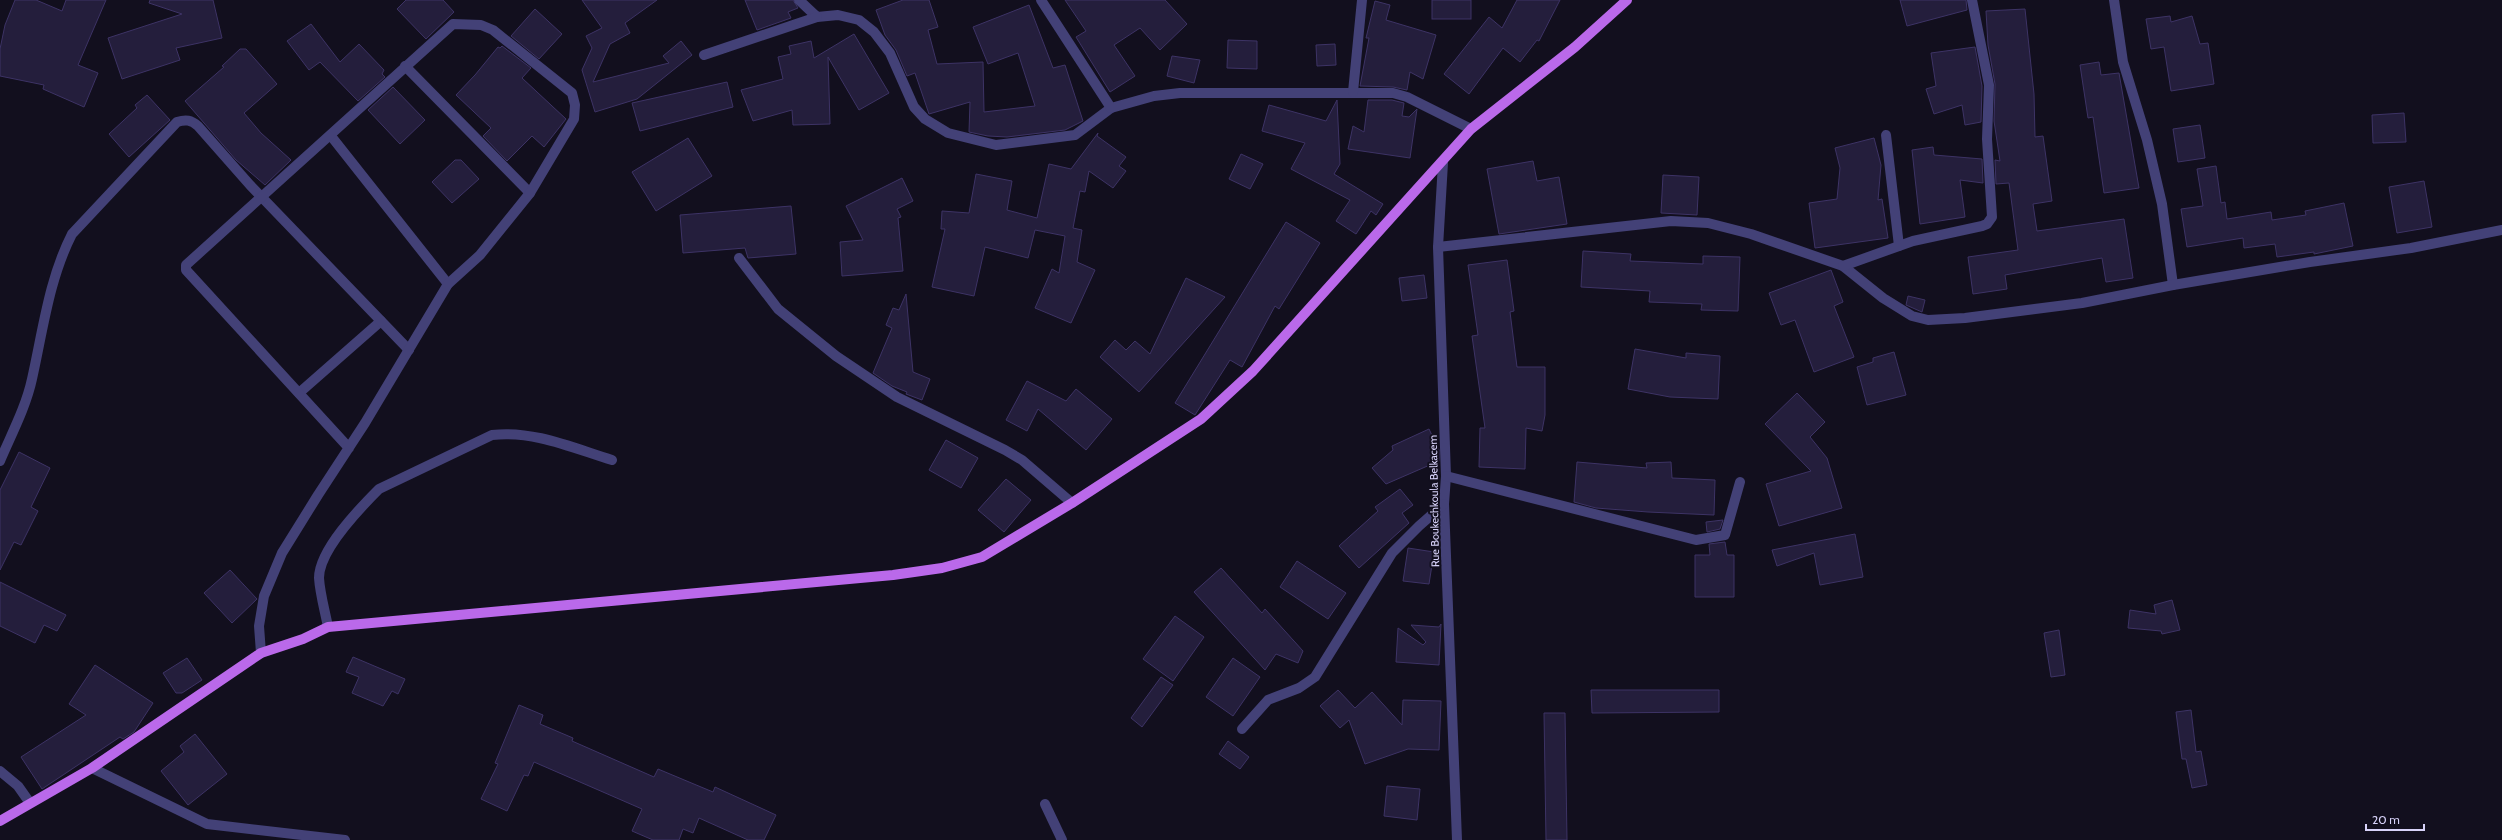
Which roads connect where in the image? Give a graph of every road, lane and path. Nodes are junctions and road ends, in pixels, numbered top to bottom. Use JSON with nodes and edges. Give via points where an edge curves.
{"nodes":[{"id":1,"x":799,"y":0,"type":"edge"},
{"id":2,"x":1041,"y":0,"type":"edge"},
{"id":3,"x":1362,"y":0,"type":"edge"},
{"id":4,"x":1627,"y":0,"type":"edge"},
{"id":5,"x":1972,"y":0,"type":"edge"},
{"id":6,"x":2114,"y":0,"type":"edge"},
{"id":7,"x":817,"y":17,"type":"junction"},
{"id":8,"x":704,"y":55,"type":"dead end"},
{"id":9,"x":405,"y":66,"type":"junction"},
{"id":10,"x":1353,"y":92,"type":"junction"},
{"id":11,"x":1110,"y":108,"type":"junction"},
{"id":12,"x":1471,"y":129,"type":"junction"},
{"id":13,"x":1886,"y":135,"type":"dead end"},
{"id":14,"x":331,"y":136,"type":"junction"},
{"id":15,"x":1443,"y":163,"type":"junction"},
{"id":16,"x":530,"y":193,"type":"junction"},
{"id":17,"x":261,"y":196,"type":"junction"},
{"id":18,"x":2502,"y":230,"type":"edge"},
{"id":19,"x":1899,"y":246,"type":"junction"},
{"id":20,"x":1438,"y":247,"type":"junction"},
{"id":21,"x":739,"y":258,"type":"dead end"},
{"id":22,"x":1844,"y":266,"type":"junction"},
{"id":23,"x":448,"y":284,"type":"junction"},
{"id":24,"x":2173,"y":285,"type":"junction"},
{"id":25,"x":382,"y":320,"type":"junction"},
{"id":26,"x":409,"y":350,"type":"junction"},
{"id":27,"x":299,"y":393,"type":"junction"},
{"id":28,"x":349,"y":448,"type":"junction"},
{"id":29,"x":612,"y":460,"type":"dead end"},
{"id":30,"x":0,"y":461,"type":"edge"},
{"id":31,"x":1446,"y":476,"type":"junction"},
{"id":32,"x":1740,"y":482,"type":"dead end"},
{"id":33,"x":1072,"y":503,"type":"junction"},
{"id":34,"x":1444,"y":504,"type":"junction"},
{"id":35,"x":328,"y":627,"type":"junction"},
{"id":36,"x":261,"y":653,"type":"junction"},
{"id":37,"x":1242,"y":729,"type":"dead end"},
{"id":38,"x":92,"y":768,"type":"junction"},
{"id":39,"x":0,"y":771,"type":"edge"},
{"id":40,"x":30,"y":803,"type":"junction"},
{"id":41,"x":1045,"y":804,"type":"dead end"},
{"id":42,"x":0,"y":821,"type":"edge"},
{"id":43,"x":345,"y":840,"type":"edge"},
{"id":44,"x":1062,"y":840,"type":"edge"},
{"id":45,"x":1457,"y":840,"type":"edge"}],
"edges":[{"from":1,"to":7,"type":"street"},
{"from":2,"to":11,"type":"street"},
{"from":3,"to":10,"type":"street"},
{"from":4,"to":12,"type":"main road","via":[[1575,47]]},
{"from":5,"to":19,"type":"street","via":[[1989,85],[1987,139],[1992,217],[1982,226]]},
{"from":6,"to":24,"type":"street","via":[[2123,62],[2148,140],[2162,204]]},
{"from":7,"to":8,"type":"street"},
{"from":7,"to":11,"type":"street","via":[[838,15],[852,18],[859,20],[874,32],[890,53],[914,108],[925,119],[948,133],[996,145],[1075,135]]},
{"from":9,"to":14,"type":"street"},
{"from":9,"to":16,"type":"street"},
{"from":9,"to":16,"type":"street","via":[[453,24],[481,25],[493,30],[572,93],[575,105],[574,119]]},
{"from":10,"to":11,"type":"street","via":[[1180,93],[1154,96]]},
{"from":10,"to":12,"type":"street","via":[[1393,93],[1407,97]]},
{"from":12,"to":15,"type":"main road"},
{"from":13,"to":19,"type":"street"},
{"from":14,"to":17,"type":"street"},
{"from":14,"to":23,"type":"street"},
{"from":15,"to":20,"type":"street","name":"Rue Boukechkoula Belkacem"},
{"from":15,"to":33,"type":"main road","via":[[1253,372],[1201,419]]},
{"from":16,"to":23,"type":"street","via":[[480,256]]},
{"from":17,"to":25,"type":"street"},
{"from":17,"to":27,"type":"street","via":[[186,265],[186,270]]},
{"from":17,"to":30,"type":"street","via":[[194,122],[177,122],[72,234],[65,247],[47,305],[32,380]]},
{"from":18,"to":24,"type":"street","via":[[2411,248]]},
{"from":19,"to":22,"type":"street"},
{"from":20,"to":22,"type":"street","via":[[1671,221],[1708,223],[1751,234]]},
{"from":20,"to":31,"type":"street","name":"Rue Boukechkoula Belkacem"},
{"from":21,"to":33,"type":"street","via":[[778,309],[836,356],[897,396],[1022,460]]},
{"from":22,"to":24,"type":"street","via":[[1883,298],[1912,316],[1928,320],[2082,304]]},
{"from":23,"to":26,"type":"street"},
{"from":25,"to":26,"type":"street"},
{"from":25,"to":27,"type":"street"},
{"from":26,"to":28,"type":"street"},
{"from":27,"to":28,"type":"street"},
{"from":28,"to":36,"type":"street","via":[[282,553],[264,596],[259,626]]},
{"from":29,"to":35,"type":"street","via":[[512,432],[492,435],[379,489],[364,504],[324,557],[319,577]]},
{"from":31,"to":32,"type":"street","via":[[1696,540],[1725,535]]},
{"from":31,"to":34,"type":"street","name":"Rue Boukechkoula Belkacem"},
{"from":33,"to":35,"type":"main road","via":[[982,557],[942,568],[893,575]]},
{"from":34,"to":37,"type":"street","via":[[1392,553],[1315,677],[1299,688],[1268,700]]},
{"from":34,"to":45,"type":"street","name":"Rue Boukechkoula Belkacem"},
{"from":35,"to":36,"type":"main road","via":[[303,639]]},
{"from":36,"to":38,"type":"main road"},
{"from":38,"to":40,"type":"main road"},
{"from":38,"to":43,"type":"street","via":[[207,824]]},
{"from":39,"to":40,"type":"street","via":[[18,786]]},
{"from":40,"to":42,"type":"main road"},
{"from":41,"to":44,"type":"street"}]}
